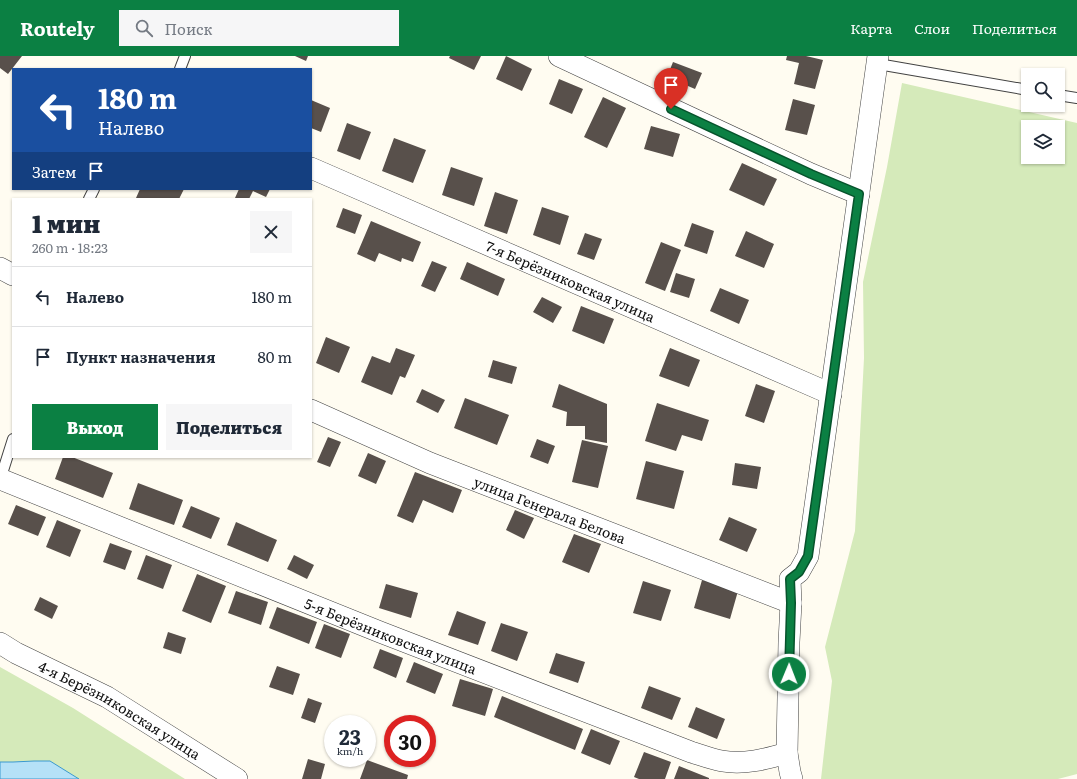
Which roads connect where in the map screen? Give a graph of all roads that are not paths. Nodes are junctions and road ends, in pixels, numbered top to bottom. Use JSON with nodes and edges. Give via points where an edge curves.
{"nodes":[{"id":1,"x":185,"y":56,"type":"edge"},
{"id":2,"x":559,"y":56,"type":"edge"},
{"id":3,"x":878,"y":60,"type":"edge"},
{"id":4,"x":180,"y":68,"type":"edge"},
{"id":5,"x":1021,"y":89,"type":"edge"},
{"id":6,"x":1065,"y":96,"type":"edge"},
{"id":7,"x":1077,"y":98,"type":"edge"},
{"id":8,"x":312,"y":168,"type":"edge"},
{"id":9,"x":859,"y":194,"type":"junction"},
{"id":10,"x":0,"y":268,"type":"edge"},
{"id":11,"x":12,"y":274,"type":"edge"},
{"id":12,"x":831,"y":394,"type":"junction"},
{"id":13,"x":312,"y":410,"type":"edge"},
{"id":14,"x":12,"y":442,"type":"edge"},
{"id":15,"x":0,"y":480,"type":"edge"},
{"id":16,"x":791,"y":603,"type":"junction"},
{"id":17,"x":0,"y":643,"type":"edge"},
{"id":18,"x":787,"y":753,"type":"junction"},
{"id":19,"x":236,"y":779,"type":"edge"},
{"id":20,"x":792,"y":779,"type":"edge"}],
"edges":[{"from":1,"to":4,"type":"lane"},
{"from":2,"to":9,"type":"street"},
{"from":3,"to":5,"type":"lane"},
{"from":3,"to":9,"type":"street"},
{"from":6,"to":7,"type":"lane"},
{"from":8,"to":12,"type":"street","name":"7-я Берёзниковская улица"},
{"from":9,"to":12,"type":"street"},
{"from":10,"to":11,"type":"street"},
{"from":12,"to":16,"type":"street","via":[[808,556],[799,572],[790,579]]},
{"from":13,"to":16,"type":"street","name":"улица Генерала Белова","via":[[430,463]]},
{"from":14,"to":15,"type":"lane"},
{"from":15,"to":18,"type":"street","name":"5-я Берёзниковская улица","via":[[380,632],[691,752],[723,761],[741,762],[765,760]]},
{"from":16,"to":18,"type":"street"},
{"from":17,"to":19,"type":"street","name":"4-я Берёзниковская улица","via":[[16,654],[107,697]]},
{"from":18,"to":20,"type":"street"}]}
